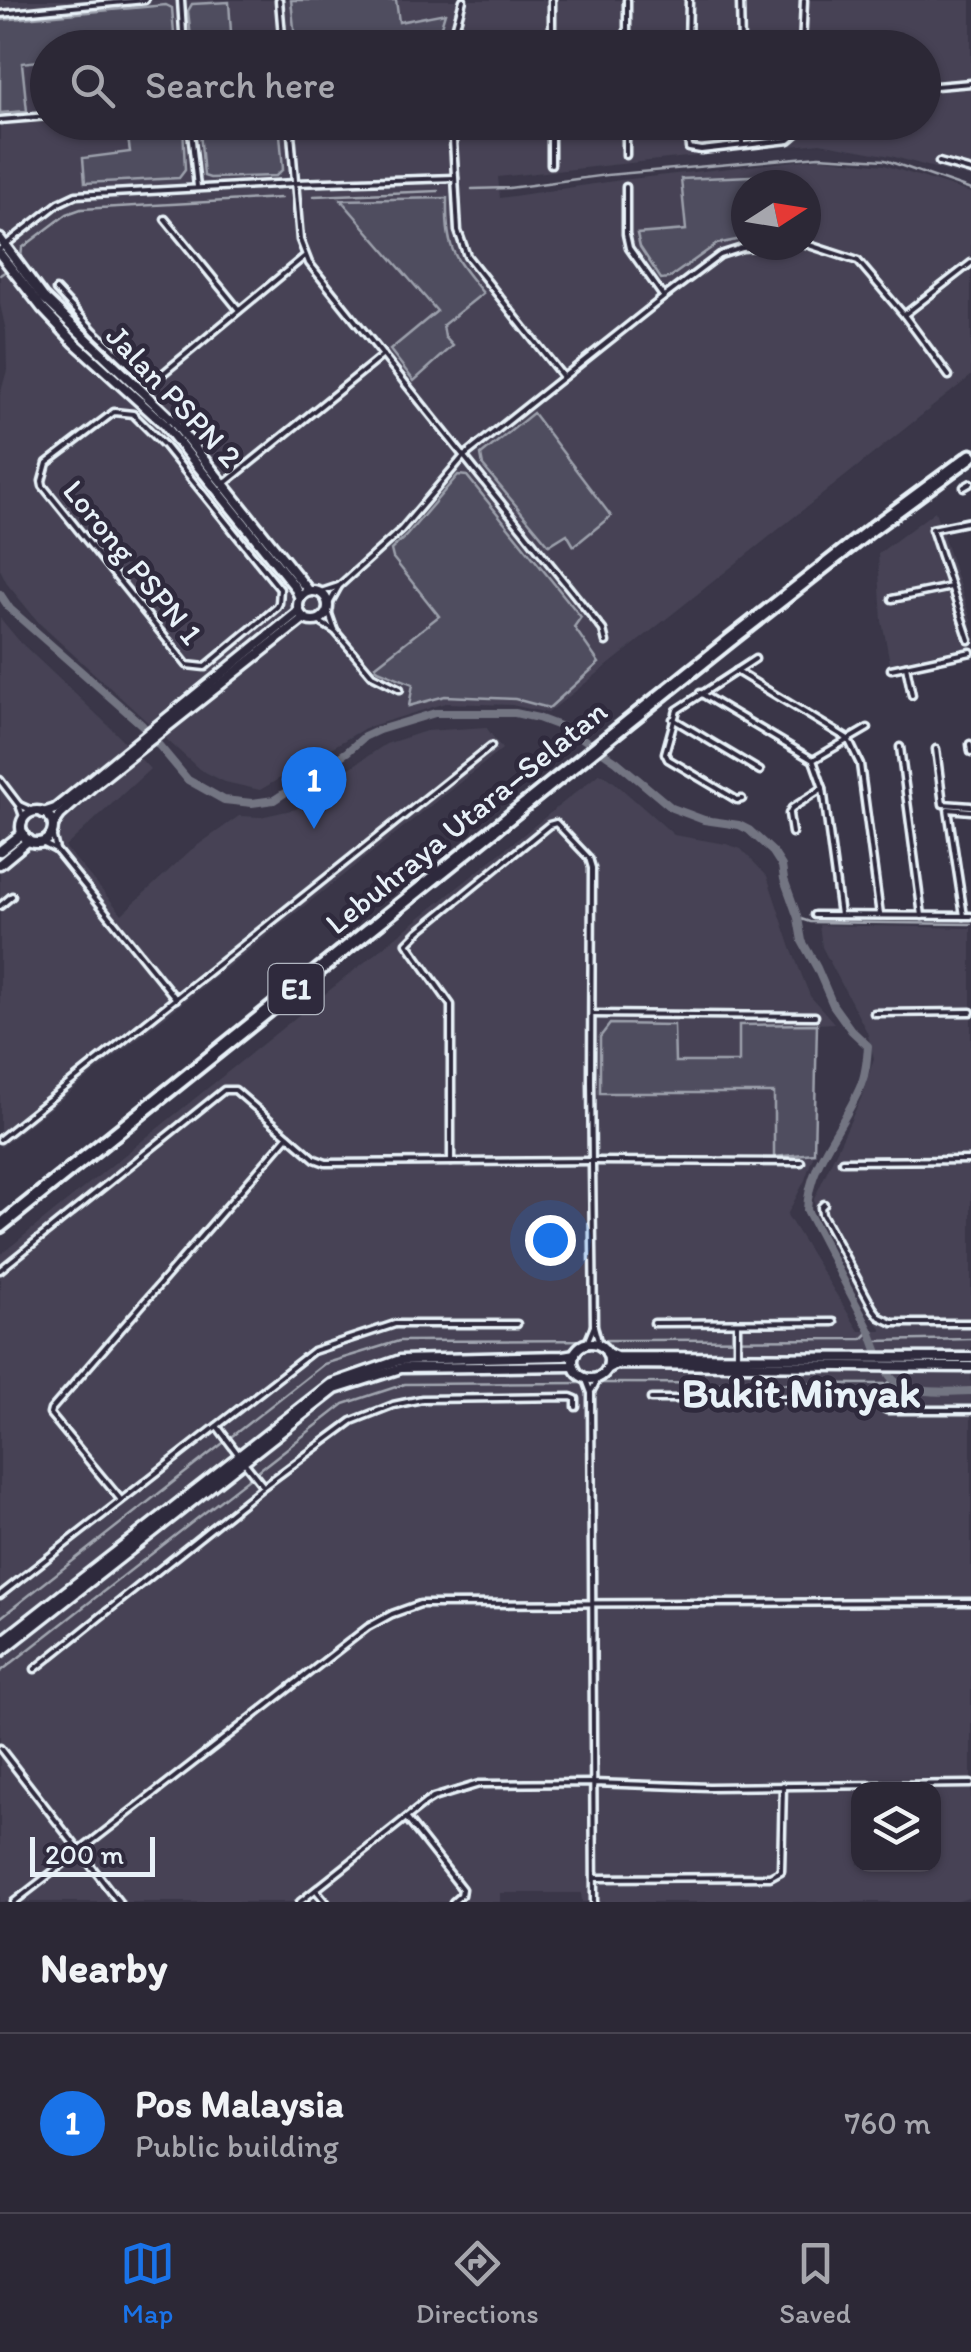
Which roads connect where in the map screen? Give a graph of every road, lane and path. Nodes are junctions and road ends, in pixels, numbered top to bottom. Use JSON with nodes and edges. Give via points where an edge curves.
{"nodes":[{"id":1,"x":145,"y":0,"type":"edge"},
{"id":2,"x":181,"y":0,"type":"edge"},
{"id":3,"x":279,"y":0,"type":"edge"},
{"id":4,"x":463,"y":0,"type":"edge"},
{"id":5,"x":552,"y":0,"type":"edge"},
{"id":6,"x":627,"y":0,"type":"edge"},
{"id":7,"x":688,"y":0,"type":"edge"},
{"id":8,"x":740,"y":0,"type":"edge"},
{"id":9,"x":804,"y":0,"type":"edge"},
{"id":10,"x":0,"y":14,"type":"edge"},
{"id":11,"x":183,"y":30,"type":"edge"},
{"id":12,"x":282,"y":30,"type":"edge"},
{"id":13,"x":454,"y":30,"type":"edge"},
{"id":14,"x":552,"y":30,"type":"edge"},
{"id":15,"x":626,"y":30,"type":"edge"},
{"id":16,"x":688,"y":30,"type":"edge"},
{"id":17,"x":741,"y":30,"type":"edge"},
{"id":18,"x":803,"y":30,"type":"edge"},
{"id":19,"x":971,"y":83,"type":"edge"},
{"id":20,"x":941,"y":86,"type":"edge"},
{"id":21,"x":30,"y":118,"type":"edge"},
{"id":22,"x":0,"y":120,"type":"edge"},
{"id":23,"x":192,"y":140,"type":"edge"},
{"id":24,"x":291,"y":140,"type":"edge"},
{"id":25,"x":453,"y":140,"type":"edge"},
{"id":26,"x":551,"y":140,"type":"edge"},
{"id":27,"x":626,"y":140,"type":"edge"},
{"id":28,"x":687,"y":140,"type":"edge"},
{"id":29,"x":742,"y":140,"type":"edge"},
{"id":30,"x":790,"y":140,"type":"edge"},
{"id":31,"x":742,"y":145,"type":"junction"},
{"id":32,"x":626,"y":155,"type":"dead end"},
{"id":33,"x":939,"y":162,"type":"dead end"},
{"id":34,"x":550,"y":164,"type":"dead end"},
{"id":35,"x":970,"y":169,"type":"edge"},
{"id":36,"x":454,"y":178,"type":"junction"},
{"id":37,"x":295,"y":183,"type":"junction"},
{"id":38,"x":626,"y":187,"type":"dead end"},
{"id":39,"x":197,"y":188,"type":"junction"},
{"id":40,"x":165,"y":218,"type":"dead end"},
{"id":41,"x":1,"y":246,"type":"edge"},
{"id":42,"x":821,"y":249,"type":"edge"},
{"id":43,"x":731,"y":251,"type":"edge"},
{"id":44,"x":305,"y":256,"type":"junction"},
{"id":45,"x":971,"y":264,"type":"edge"},
{"id":46,"x":56,"y":290,"type":"dead end"},
{"id":47,"x":664,"y":297,"type":"junction"},
{"id":48,"x":238,"y":310,"type":"junction"},
{"id":49,"x":904,"y":316,"type":"junction"},
{"id":50,"x":94,"y":331,"type":"junction"},
{"id":51,"x":86,"y":339,"type":"junction"},
{"id":52,"x":383,"y":355,"type":"junction"},
{"id":53,"x":950,"y":376,"type":"dead end"},
{"id":54,"x":563,"y":377,"type":"junction"},
{"id":55,"x":971,"y":448,"type":"edge"},
{"id":56,"x":463,"y":456,"type":"junction"},
{"id":57,"x":971,"y":456,"type":"edge"},
{"id":58,"x":971,"y":482,"type":"edge"},
{"id":59,"x":219,"y":486,"type":"junction"},
{"id":60,"x":964,"y":488,"type":"dead end"},
{"id":61,"x":205,"y":495,"type":"junction"},
{"id":62,"x":970,"y":521,"type":"edge"},
{"id":63,"x":971,"y":529,"type":"edge"},
{"id":64,"x":339,"y":586,"type":"junction"},
{"id":65,"x":952,"y":587,"type":"junction"},
{"id":66,"x":309,"y":591,"type":"junction"},
{"id":67,"x":321,"y":592,"type":"junction"},
{"id":68,"x":300,"y":598,"type":"junction"},
{"id":69,"x":892,"y":600,"type":"dead end"},
{"id":70,"x":328,"y":607,"type":"junction"},
{"id":71,"x":301,"y":615,"type":"junction"},
{"id":72,"x":318,"y":621,"type":"junction"},
{"id":73,"x":335,"y":632,"type":"junction"},
{"id":74,"x":241,"y":638,"type":"junction"},
{"id":75,"x":970,"y":640,"type":"edge"},
{"id":76,"x":606,"y":642,"type":"dead end"},
{"id":77,"x":252,"y":651,"type":"junction"},
{"id":78,"x":971,"y":652,"type":"edge"},
{"id":79,"x":755,"y":659,"type":"dead end"},
{"id":80,"x":906,"y":666,"type":"junction"},
{"id":81,"x":891,"y":668,"type":"dead end"},
{"id":82,"x":736,"y":671,"type":"junction"},
{"id":83,"x":400,"y":689,"type":"dead end"},
{"id":84,"x":700,"y":693,"type":"junction"},
{"id":85,"x":912,"y":695,"type":"dead end"},
{"id":86,"x":673,"y":719,"type":"junction"},
{"id":87,"x":164,"y":725,"type":"junction"},
{"id":88,"x":868,"y":728,"type":"dead end"},
{"id":89,"x":602,"y":739,"type":"junction"},
{"id":90,"x":848,"y":739,"type":"junction"},
{"id":91,"x":144,"y":741,"type":"junction"},
{"id":92,"x":970,"y":744,"type":"edge"},
{"id":93,"x":491,"y":746,"type":"dead end"},
{"id":94,"x":900,"y":747,"type":"dead end"},
{"id":95,"x":936,"y":749,"type":"dead end"},
{"id":96,"x":587,"y":751,"type":"junction"},
{"id":97,"x":971,"y":752,"type":"edge"},
{"id":98,"x":813,"y":760,"type":"junction"},
{"id":99,"x":760,"y":771,"type":"dead end"},
{"id":100,"x":0,"y":780,"type":"edge"},
{"id":101,"x":823,"y":788,"type":"junction"},
{"id":102,"x":742,"y":799,"type":"dead end"},
{"id":103,"x":20,"y":805,"type":"junction"},
{"id":104,"x":945,"y":807,"type":"junction"},
{"id":105,"x":971,"y":808,"type":"edge"},
{"id":106,"x":39,"y":812,"type":"junction"},
{"id":107,"x":24,"y":820,"type":"junction"},
{"id":108,"x":52,"y":829,"type":"junction"},
{"id":109,"x":792,"y":833,"type":"dead end"},
{"id":110,"x":26,"y":837,"type":"junction"},
{"id":111,"x":40,"y":842,"type":"junction"},
{"id":112,"x":56,"y":850,"type":"junction"},
{"id":113,"x":0,"y":851,"type":"edge"},
{"id":114,"x":0,"y":864,"type":"edge"},
{"id":115,"x":491,"y":874,"type":"junction"},
{"id":116,"x":496,"y":881,"type":"dead end"},
{"id":117,"x":12,"y":896,"type":"dead end"},
{"id":118,"x":0,"y":906,"type":"edge"},
{"id":119,"x":814,"y":914,"type":"dead end"},
{"id":120,"x":840,"y":915,"type":"junction"},
{"id":121,"x":880,"y":915,"type":"junction"},
{"id":122,"x":922,"y":916,"type":"junction"},
{"id":123,"x":968,"y":916,"type":"edge"},
{"id":124,"x":176,"y":999,"type":"junction"},
{"id":125,"x":971,"y":1012,"type":"edge"},
{"id":126,"x":874,"y":1013,"type":"dead end"},
{"id":127,"x":592,"y":1014,"type":"junction"},
{"id":128,"x":815,"y":1016,"type":"dead end"},
{"id":129,"x":288,"y":1136,"type":"junction"},
{"id":130,"x":0,"y":1139,"type":"edge"},
{"id":131,"x":971,"y":1160,"type":"edge"},
{"id":132,"x":593,"y":1161,"type":"junction"},
{"id":133,"x":842,"y":1161,"type":"dead end"},
{"id":134,"x":452,"y":1162,"type":"junction"},
{"id":135,"x":801,"y":1162,"type":"dead end"},
{"id":136,"x":824,"y":1204,"type":"dead end"},
{"id":137,"x":0,"y":1217,"type":"edge"},
{"id":138,"x":0,"y":1226,"type":"edge"},
{"id":139,"x":0,"y":1270,"type":"edge"},
{"id":140,"x":737,"y":1322,"type":"junction"},
{"id":141,"x":834,"y":1322,"type":"dead end"},
{"id":142,"x":654,"y":1323,"type":"dead end"},
{"id":143,"x":971,"y":1323,"type":"edge"},
{"id":144,"x":517,"y":1324,"type":"dead end"},
{"id":145,"x":594,"y":1326,"type":"junction"},
{"id":146,"x":587,"y":1341,"type":"junction"},
{"id":147,"x":598,"y":1341,"type":"junction"},
{"id":148,"x":607,"y":1353,"type":"junction"},
{"id":149,"x":575,"y":1354,"type":"junction"},
{"id":150,"x":971,"y":1358,"type":"edge"},
{"id":151,"x":737,"y":1361,"type":"junction"},
{"id":152,"x":903,"y":1363,"type":"junction"},
{"id":153,"x":574,"y":1366,"type":"junction"},
{"id":154,"x":971,"y":1367,"type":"edge"},
{"id":155,"x":607,"y":1369,"type":"junction"},
{"id":156,"x":586,"y":1381,"type":"junction"},
{"id":157,"x":597,"y":1381,"type":"junction"},
{"id":158,"x":591,"y":1393,"type":"junction"},
{"id":159,"x":650,"y":1399,"type":"dead end"},
{"id":160,"x":737,"y":1399,"type":"junction"},
{"id":161,"x":576,"y":1408,"type":"dead end"},
{"id":162,"x":971,"y":1410,"type":"edge"},
{"id":163,"x":218,"y":1428,"type":"junction"},
{"id":164,"x":242,"y":1459,"type":"junction"},
{"id":165,"x":262,"y":1484,"type":"junction"},
{"id":166,"x":121,"y":1500,"type":"junction"},
{"id":167,"x":0,"y":1594,"type":"edge"},
{"id":168,"x":971,"y":1602,"type":"edge"},
{"id":169,"x":592,"y":1604,"type":"junction"},
{"id":170,"x":0,"y":1642,"type":"edge"},
{"id":171,"x":0,"y":1652,"type":"edge"},
{"id":172,"x":35,"y":1669,"type":"dead end"},
{"id":173,"x":0,"y":1748,"type":"edge"},
{"id":174,"x":593,"y":1784,"type":"junction"},
{"id":175,"x":971,"y":1784,"type":"edge"},
{"id":176,"x":784,"y":1785,"type":"junction"},
{"id":177,"x":407,"y":1819,"type":"junction"},
{"id":178,"x":78,"y":1852,"type":"junction"},
{"id":179,"x":594,"y":1878,"type":"junction"},
{"id":180,"x":316,"y":1890,"type":"junction"},
{"id":181,"x":14,"y":1902,"type":"edge"},
{"id":182,"x":119,"y":1902,"type":"edge"},
{"id":183,"x":300,"y":1902,"type":"edge"},
{"id":184,"x":326,"y":1902,"type":"edge"},
{"id":185,"x":453,"y":1902,"type":"edge"},
{"id":186,"x":594,"y":1902,"type":"edge"}],
"edges":[{"from":1,"to":10,"type":"street"},
{"from":2,"to":11,"type":"street"},
{"from":3,"to":12,"type":"street"},
{"from":4,"to":13,"type":"street"},
{"from":5,"to":14,"type":"street"},
{"from":6,"to":15,"type":"street"},
{"from":7,"to":16,"type":"street"},
{"from":8,"to":17,"type":"street"},
{"from":9,"to":18,"type":"street"},
{"from":19,"to":20,"type":"street"},
{"from":21,"to":22,"type":"street"},
{"from":23,"to":39,"type":"street"},
{"from":24,"to":37,"type":"street"},
{"from":25,"to":36,"type":"street"},
{"from":26,"to":34,"type":"street"},
{"from":27,"to":32,"type":"street"},
{"from":28,"to":31,"type":"street","via":[[689,148],[700,150]]},
{"from":29,"to":31,"type":"street"},
{"from":30,"to":31,"type":"street"},
{"from":33,"to":35,"type":"street"},
{"from":36,"to":37,"type":"street"},
{"from":36,"to":54,"type":"street","via":[[467,256]]},
{"from":37,"to":39,"type":"street"},
{"from":37,"to":44,"type":"street"},
{"from":38,"to":47,"type":"street","via":[[629,248]]},
{"from":39,"to":41,"type":"street","via":[[76,194]]},
{"from":40,"to":48,"type":"street"},
{"from":41,"to":51,"type":"main road","name":"Jalan PSPN 2"},
{"from":41,"to":59,"type":"main road","name":"Jalan PSPN 2","via":[[42,308]]},
{"from":42,"to":49,"type":"street","via":[[858,261]]},
{"from":43,"to":47,"type":"street"},
{"from":44,"to":48,"type":"street"},
{"from":44,"to":52,"type":"street"},
{"from":45,"to":49,"type":"street"},
{"from":46,"to":50,"type":"street"},
{"from":47,"to":54,"type":"street"},
{"from":48,"to":50,"type":"street","via":[[154,378],[142,376]]},
{"from":49,"to":53,"type":"street"},
{"from":50,"to":51,"type":"street"},
{"from":51,"to":59,"type":"main road","name":"Jalan PSPN 2","via":[[173,422]]},
{"from":52,"to":56,"type":"street"},
{"from":52,"to":59,"type":"street"},
{"from":54,"to":56,"type":"street"},
{"from":55,"to":89,"type":"highway","name":"Lebuhraya Utara–Selatan","number":"E1","via":[[864,526]]},
{"from":56,"to":64,"type":"street","via":[[400,530]]},
{"from":56,"to":76,"type":"street"},
{"from":57,"to":89,"type":"highway","name":"Lebuhraya Utara–Selatan","number":"E1"},
{"from":58,"to":60,"type":"street"},
{"from":59,"to":61,"type":"street"},
{"from":59,"to":66,"type":"main road","name":"Jalan PSPN 2"},
{"from":59,"to":68,"type":"main road","name":"Jalan PSPN 2"},
{"from":61,"to":74,"type":"street","name":"Lorong PSPN 1","via":[[280,589],[277,607]]},
{"from":61,"to":74,"type":"street","name":"Lorong PSPN 1","via":[[130,412],[111,414],[47,463],[42,481],[186,665],[205,667]]},
{"from":62,"to":63,"type":"street"},
{"from":62,"to":65,"type":"street","via":[[932,529]]},
{"from":64,"to":67,"type":"street"},
{"from":64,"to":70,"type":"street"},
{"from":65,"to":69,"type":"street"},
{"from":65,"to":75,"type":"street"},
{"from":66,"to":67,"type":"main road"},
{"from":66,"to":68,"type":"main road"},
{"from":67,"to":70,"type":"main road"},
{"from":68,"to":71,"type":"main road"},
{"from":70,"to":72,"type":"main road"},
{"from":70,"to":73,"type":"street"},
{"from":71,"to":72,"type":"main road"},
{"from":71,"to":77,"type":"main road"},
{"from":71,"to":87,"type":"main road"},
{"from":72,"to":73,"type":"street"},
{"from":73,"to":83,"type":"street","via":[[372,675]]},
{"from":74,"to":77,"type":"street"},
{"from":77,"to":87,"type":"main road"},
{"from":78,"to":80,"type":"street"},
{"from":79,"to":82,"type":"street"},
{"from":80,"to":81,"type":"street"},
{"from":80,"to":85,"type":"street"},
{"from":82,"to":84,"type":"street"},
{"from":82,"to":90,"type":"street"},
{"from":84,"to":86,"type":"street"},
{"from":84,"to":98,"type":"street"},
{"from":86,"to":99,"type":"street"},
{"from":86,"to":102,"type":"street","via":[[668,759]]},
{"from":87,"to":91,"type":"main road"},
{"from":88,"to":90,"type":"street"},
{"from":89,"to":96,"type":"highway","name":"Lebuhraya Utara–Selatan","number":"E1"},
{"from":90,"to":98,"type":"street"},
{"from":90,"to":121,"type":"street","via":[[860,764]]},
{"from":91,"to":106,"type":"main road","via":[[55,808]]},
{"from":91,"to":108,"type":"main road"},
{"from":92,"to":97,"type":"street"},
{"from":93,"to":124,"type":"street"},
{"from":94,"to":122,"type":"street"},
{"from":95,"to":104,"type":"street"},
{"from":96,"to":137,"type":"highway","name":"Lebuhraya Utara–Selatan","number":"E1"},
{"from":96,"to":138,"type":"highway","name":"Lebuhraya Utara–Selatan","number":"E1"},
{"from":98,"to":101,"type":"street"},
{"from":100,"to":103,"type":"street"},
{"from":101,"to":109,"type":"street","via":[[792,808]]},
{"from":101,"to":120,"type":"street"},
{"from":103,"to":106,"type":"street"},
{"from":103,"to":107,"type":"street"},
{"from":104,"to":105,"type":"street"},
{"from":104,"to":123,"type":"street"},
{"from":106,"to":107,"type":"main road"},
{"from":106,"to":108,"type":"main road","via":[[50,818]]},
{"from":107,"to":110,"type":"main road"},
{"from":108,"to":111,"type":"main road"},
{"from":108,"to":112,"type":"street"},
{"from":110,"to":111,"type":"main road"},
{"from":110,"to":113,"type":"main road"},
{"from":110,"to":114,"type":"main road"},
{"from":111,"to":112,"type":"street"},
{"from":112,"to":124,"type":"street"},
{"from":115,"to":116,"type":"street"},
{"from":115,"to":127,"type":"street","via":[[556,823],[592,865]]},
{"from":115,"to":134,"type":"street","via":[[407,943],[449,1000]]},
{"from":117,"to":118,"type":"street"},
{"from":119,"to":120,"type":"street"},
{"from":120,"to":121,"type":"street"},
{"from":121,"to":122,"type":"street"},
{"from":122,"to":123,"type":"street"},
{"from":124,"to":130,"type":"street"},
{"from":125,"to":126,"type":"street"},
{"from":127,"to":128,"type":"street"},
{"from":127,"to":132,"type":"street"},
{"from":129,"to":134,"type":"street","via":[[322,1163]]},
{"from":129,"to":139,"type":"street","via":[[227,1088]]},
{"from":129,"to":166,"type":"street","via":[[51,1410]]},
{"from":131,"to":133,"type":"street"},
{"from":132,"to":134,"type":"street"},
{"from":132,"to":135,"type":"street"},
{"from":132,"to":145,"type":"street"},
{"from":136,"to":143,"type":"street","via":[[822,1214],[880,1317],[893,1323]]},
{"from":140,"to":141,"type":"street"},
{"from":140,"to":142,"type":"street"},
{"from":140,"to":151,"type":"street"},
{"from":144,"to":163,"type":"street","via":[[395,1324],[313,1351]]},
{"from":145,"to":146,"type":"street"},
{"from":145,"to":147,"type":"street"},
{"from":146,"to":147,"type":"main road"},
{"from":146,"to":149,"type":"main road"},
{"from":147,"to":148,"type":"main road"},
{"from":148,"to":151,"type":"main road"},
{"from":148,"to":155,"type":"main road"},
{"from":149,"to":153,"type":"main road"},
{"from":149,"to":164,"type":"main road","via":[[400,1360],[331,1384]]},
{"from":150,"to":152,"type":"main road"},
{"from":151,"to":152,"type":"main road"},
{"from":151,"to":155,"type":"main road"},
{"from":151,"to":160,"type":"street"},
{"from":152,"to":154,"type":"main road"},
{"from":153,"to":156,"type":"main road"},
{"from":153,"to":164,"type":"main road","via":[[402,1368],[336,1389]]},
{"from":155,"to":157,"type":"main road"},
{"from":156,"to":157,"type":"main road"},
{"from":156,"to":158,"type":"street"},
{"from":157,"to":158,"type":"street"},
{"from":158,"to":169,"type":"street"},
{"from":159,"to":160,"type":"street"},
{"from":160,"to":162,"type":"street","via":[[870,1400],[884,1409]]},
{"from":161,"to":165,"type":"street","via":[[571,1397],[392,1404],[352,1421]]},
{"from":163,"to":164,"type":"street"},
{"from":163,"to":166,"type":"street"},
{"from":164,"to":165,"type":"street"},
{"from":164,"to":170,"type":"main road"},
{"from":164,"to":171,"type":"main road"},
{"from":165,"to":172,"type":"street"},
{"from":166,"to":167,"type":"street"},
{"from":168,"to":169,"type":"street"},
{"from":169,"to":174,"type":"street"},
{"from":169,"to":178,"type":"street","via":[[420,1604],[392,1614]]},
{"from":173,"to":178,"type":"street"},
{"from":174,"to":176,"type":"street"},
{"from":174,"to":177,"type":"street","via":[[479,1784],[433,1798]]},
{"from":174,"to":179,"type":"street"},
{"from":175,"to":176,"type":"street"},
{"from":176,"to":179,"type":"street","via":[[776,1875]]},
{"from":177,"to":180,"type":"street"},
{"from":177,"to":185,"type":"street","via":[[462,1890]]},
{"from":178,"to":181,"type":"street"},
{"from":178,"to":182,"type":"street"},
{"from":179,"to":186,"type":"street"},
{"from":180,"to":183,"type":"street"},
{"from":180,"to":184,"type":"street"}]}
